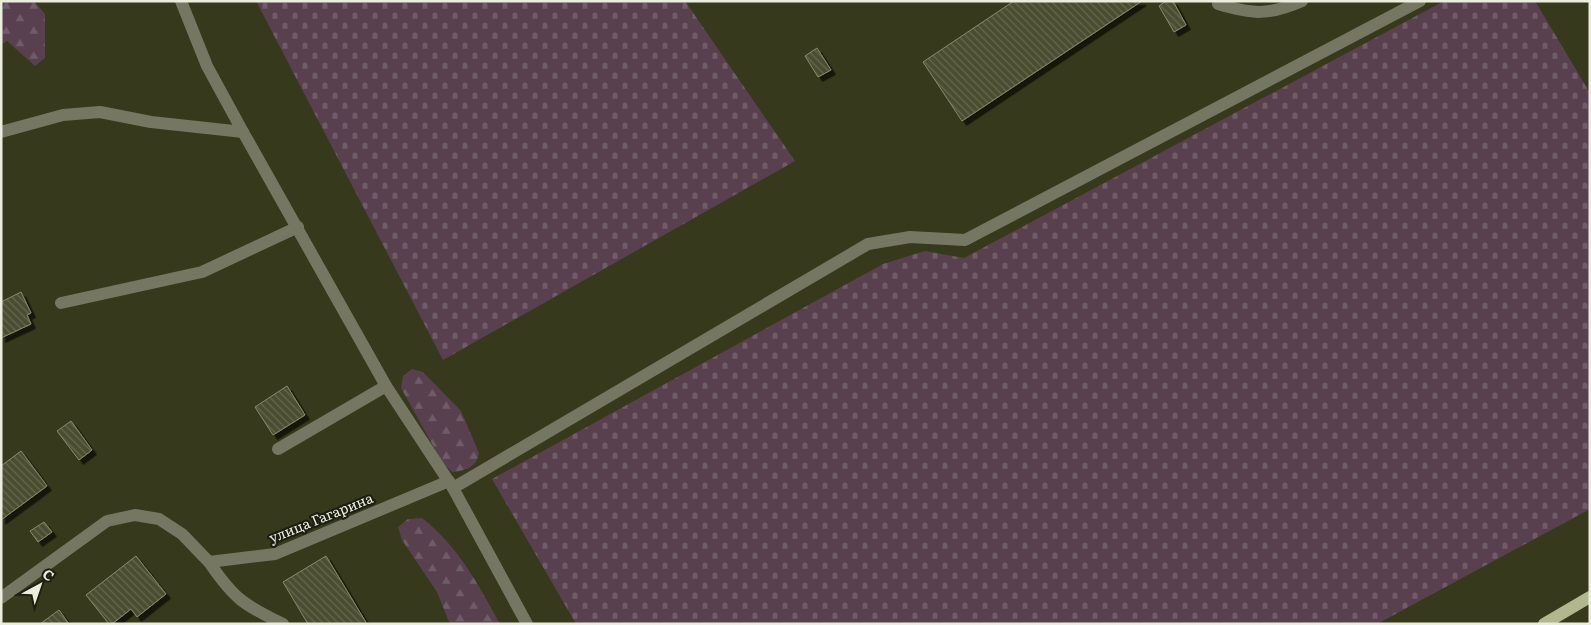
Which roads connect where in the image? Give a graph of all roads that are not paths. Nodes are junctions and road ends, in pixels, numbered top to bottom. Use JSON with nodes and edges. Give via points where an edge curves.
{"nodes":[{"id":1,"x":181,"y":1,"type":"edge"},
{"id":2,"x":1302,"y":1,"type":"edge"},
{"id":3,"x":1420,"y":1,"type":"edge"},
{"id":4,"x":1218,"y":4,"type":"dead end"},
{"id":5,"x":1,"y":132,"type":"edge"},
{"id":6,"x":243,"y":132,"type":"junction"},
{"id":7,"x":298,"y":227,"type":"junction"},
{"id":8,"x":61,"y":303,"type":"dead end"},
{"id":9,"x":386,"y":386,"type":"junction"},
{"id":10,"x":278,"y":449,"type":"dead end"},
{"id":11,"x":451,"y":485,"type":"junction"},
{"id":12,"x":209,"y":562,"type":"junction"},
{"id":13,"x":1590,"y":597,"type":"edge"},
{"id":14,"x":1,"y":598,"type":"edge"},
{"id":15,"x":283,"y":624,"type":"edge"},
{"id":16,"x":527,"y":624,"type":"edge"},
{"id":17,"x":1544,"y":624,"type":"edge"}],
"edges":[{"from":1,"to":6,"type":"street","via":[[207,66]]},
{"from":2,"to":4,"type":"street","via":[[1266,14]]},
{"from":3,"to":11,"type":"street","name":"улица Гагарина","via":[[965,240],[910,237],[868,244]]},
{"from":5,"to":6,"type":"street","via":[[63,115],[100,112],[151,122]]},
{"from":6,"to":7,"type":"street"},
{"from":7,"to":8,"type":"street","via":[[202,272]]},
{"from":7,"to":9,"type":"street"},
{"from":9,"to":10,"type":"street"},
{"from":9,"to":11,"type":"street"},
{"from":11,"to":12,"type":"street","name":"улица Гагарина","via":[[275,554]]},
{"from":11,"to":16,"type":"street"},
{"from":12,"to":14,"type":"street","via":[[182,534],[159,519],[135,514],[107,521]]},
{"from":12,"to":15,"type":"street","via":[[236,597]]},
{"from":13,"to":17,"type":"main road"}]}
